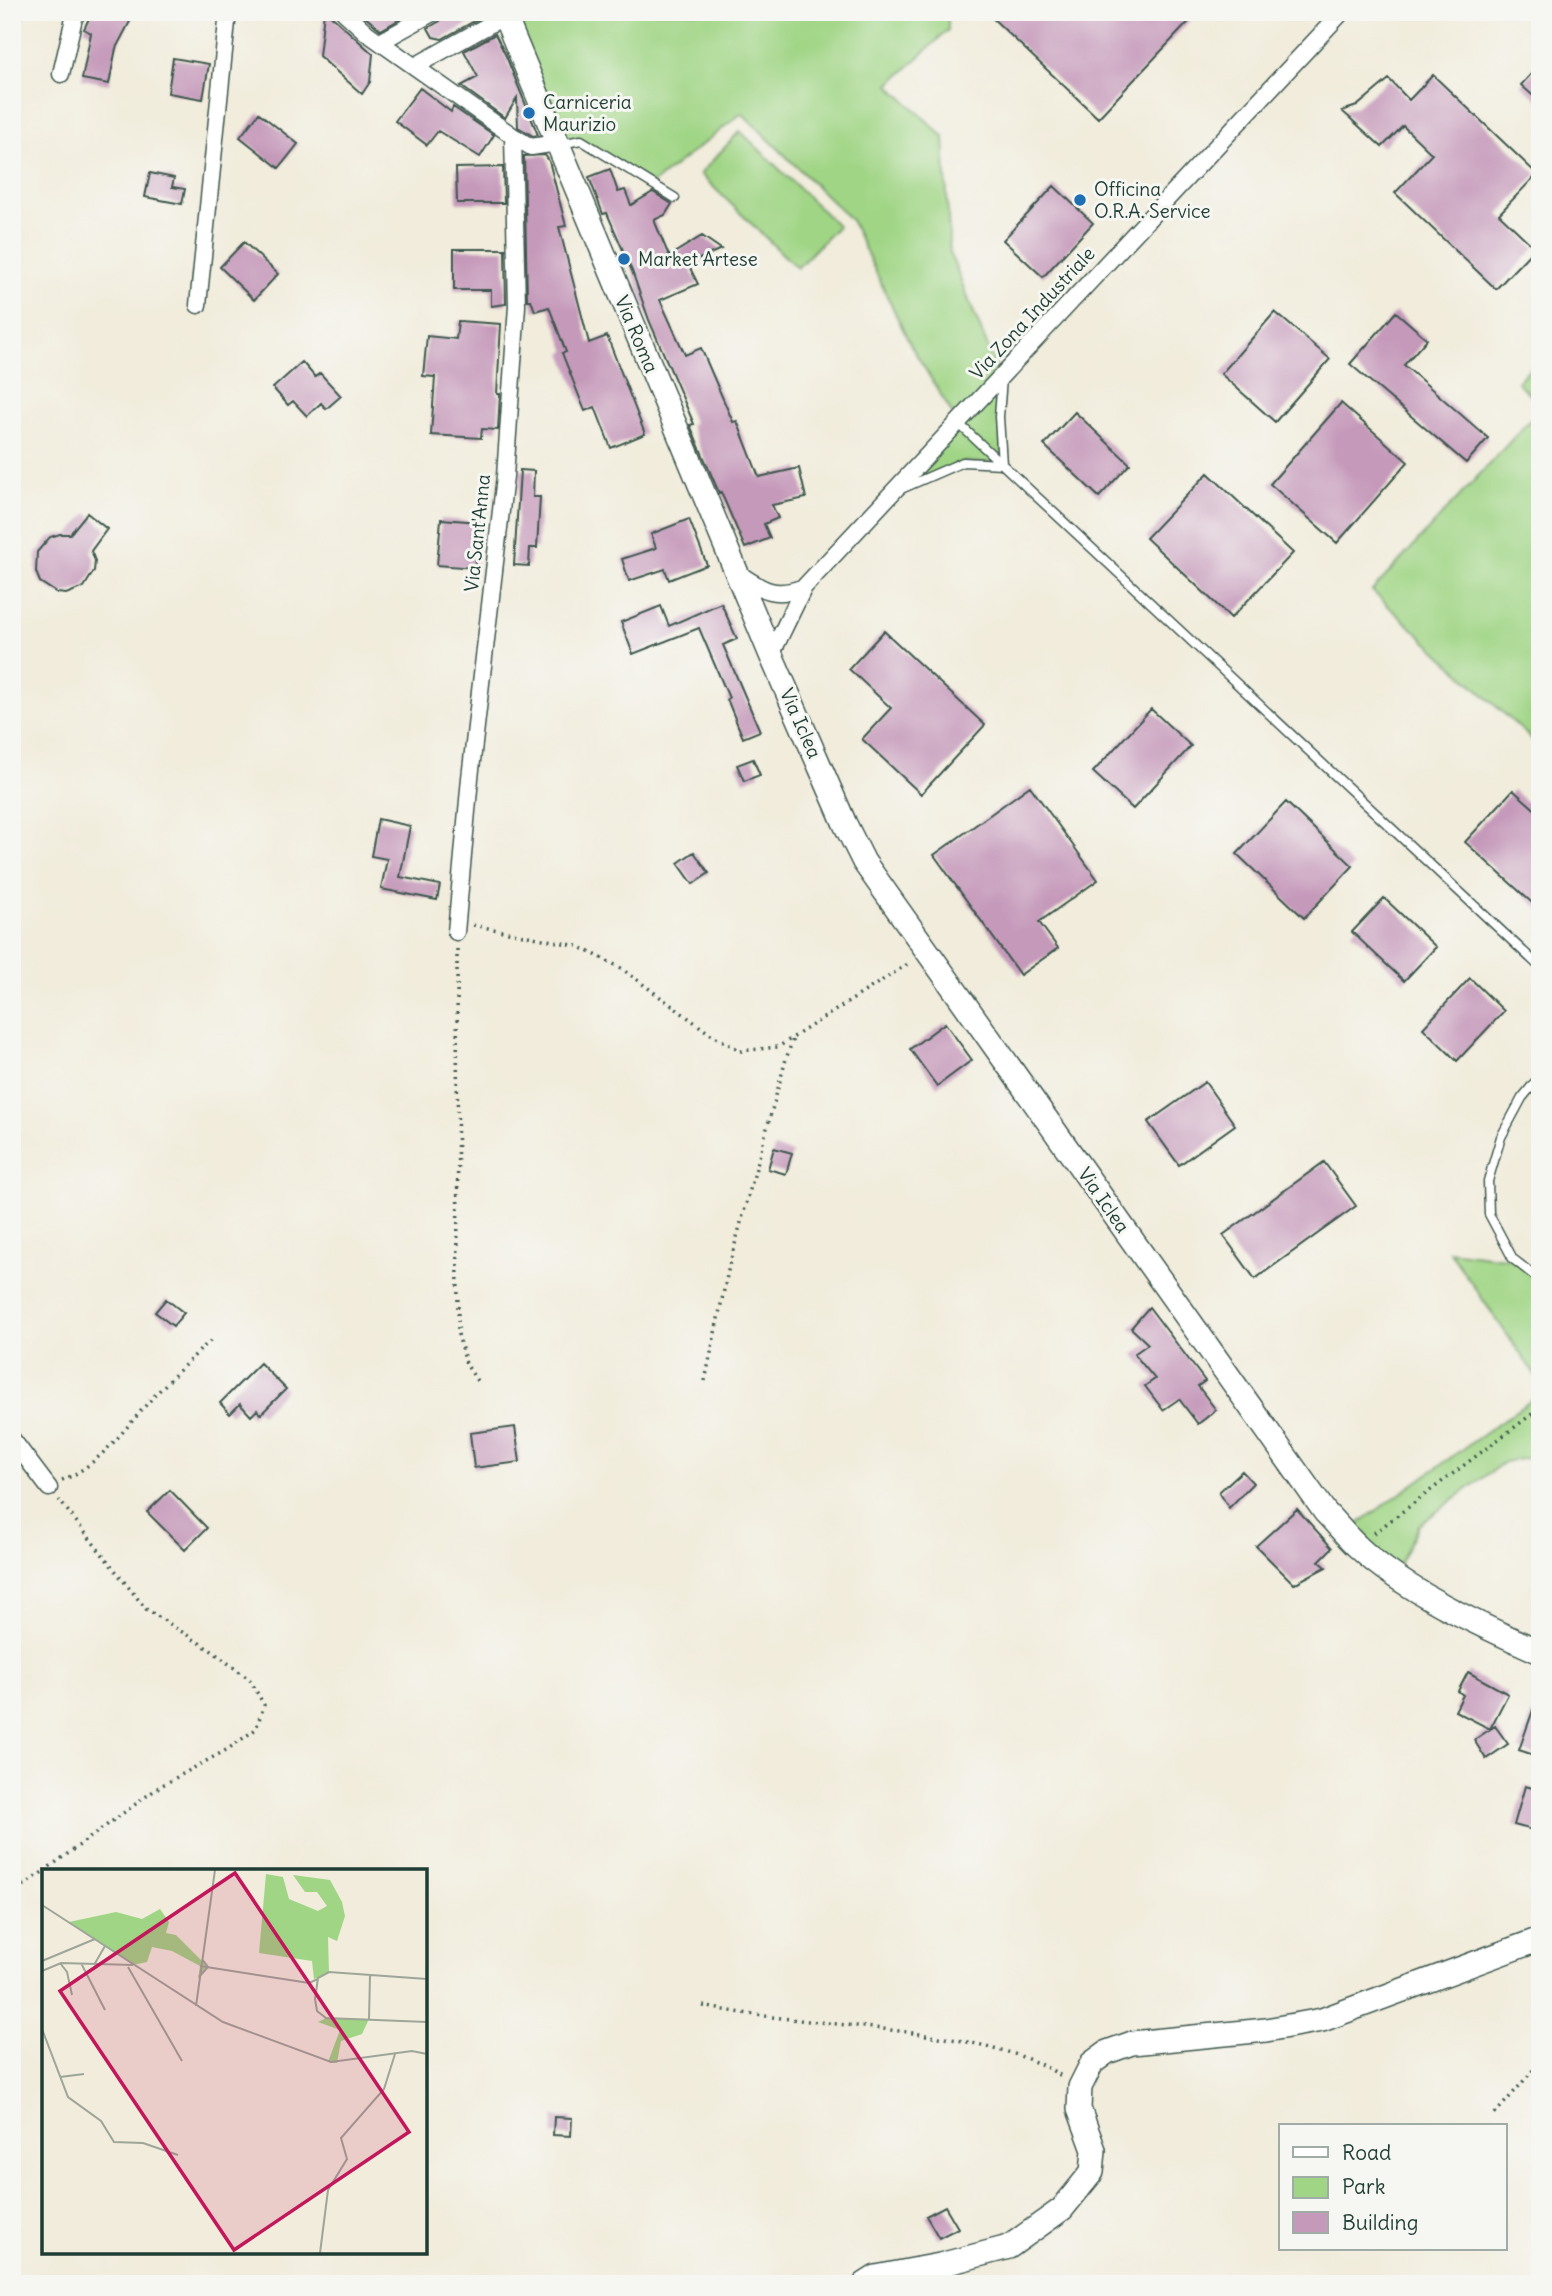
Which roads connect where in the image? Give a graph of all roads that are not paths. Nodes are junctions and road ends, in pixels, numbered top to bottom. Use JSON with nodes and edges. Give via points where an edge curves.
{"nodes":[{"id":1,"x":78,"y":12,"type":"edge"},
{"id":2,"x":228,"y":12,"type":"edge"},
{"id":3,"x":434,"y":12,"type":"edge"},
{"id":4,"x":1342,"y":12,"type":"edge"},
{"id":5,"x":347,"y":13,"type":"edge"},
{"id":6,"x":504,"y":14,"type":"edge"},
{"id":7,"x":380,"y":42,"type":"junction"},
{"id":8,"x":415,"y":66,"type":"junction"},
{"id":9,"x":61,"y":74,"type":"dead end"},
{"id":10,"x":513,"y":136,"type":"junction"},
{"id":11,"x":557,"y":143,"type":"junction"},
{"id":12,"x":675,"y":198,"type":"dead end"},
{"id":13,"x":198,"y":305,"type":"dead end"},
{"id":14,"x":1002,"y":376,"type":"junction"},
{"id":15,"x":958,"y":423,"type":"junction"},
{"id":16,"x":1002,"y":464,"type":"junction"},
{"id":17,"x":891,"y":494,"type":"junction"},
{"id":18,"x":736,"y":572,"type":"junction"},
{"id":19,"x":804,"y":587,"type":"junction"},
{"id":20,"x":770,"y":590,"type":"junction"},
{"id":21,"x":752,"y":610,"type":"junction"},
{"id":22,"x":791,"y":613,"type":"junction"},
{"id":23,"x":771,"y":655,"type":"junction"},
{"id":24,"x":457,"y":927,"type":"road end"},
{"id":25,"x":1540,"y":967,"type":"edge"},
{"id":26,"x":1540,"y":1076,"type":"edge"},
{"id":27,"x":1540,"y":1280,"type":"edge"},
{"id":28,"x":12,"y":1438,"type":"edge"},
{"id":29,"x":45,"y":1481,"type":"road end"},
{"id":30,"x":1540,"y":1651,"type":"edge"},
{"id":31,"x":1540,"y":1939,"type":"edge"},
{"id":32,"x":865,"y":2284,"type":"edge"}],
"edges":[{"from":1,"to":9,"type":"street"},
{"from":2,"to":13,"type":"street"},
{"from":3,"to":7,"type":"street"},
{"from":4,"to":14,"type":"street","name":"Via Zona Industriale"},
{"from":5,"to":7,"type":"street"},
{"from":6,"to":8,"type":"street"},
{"from":6,"to":11,"type":"street","name":"Via Roma"},
{"from":7,"to":8,"type":"street"},
{"from":8,"to":10,"type":"street"},
{"from":10,"to":11,"type":"street","via":[[531,146]]},
{"from":10,"to":24,"type":"street","name":"Via Sant'Anna","via":[[517,306],[509,424]]},
{"from":11,"to":12,"type":"lane","via":[[581,140]]},
{"from":11,"to":18,"type":"street","name":"Via Roma"},
{"from":14,"to":15,"type":"street","name":"Via Zona Industriale"},
{"from":14,"to":16,"type":"lane"},
{"from":15,"to":16,"type":"lane"},
{"from":15,"to":17,"type":"street","name":"Via Zona Industriale"},
{"from":16,"to":17,"type":"lane","via":[[963,462]]},
{"from":16,"to":25,"type":"lane"},
{"from":17,"to":19,"type":"street","name":"Via Zona Industriale"},
{"from":18,"to":20,"type":"street"},
{"from":18,"to":21,"type":"street","name":"Via Roma"},
{"from":19,"to":20,"type":"street","via":[[787,593]]},
{"from":19,"to":22,"type":"street","name":"Via Zona Industriale"},
{"from":20,"to":21,"type":"street"},
{"from":21,"to":22,"type":"street","via":[[769,620]]},
{"from":21,"to":23,"type":"street","name":"Via Roma"},
{"from":22,"to":23,"type":"street","name":"Via Zona Industriale"},
{"from":23,"to":30,"type":"street","name":"Via Iclea","via":[[864,862],[1325,1511],[1358,1548],[1394,1575],[1469,1620]]},
{"from":26,"to":27,"type":"lane","via":[[1501,1137],[1488,1181],[1489,1214],[1513,1259]]},
{"from":28,"to":29,"type":"street"},
{"from":31,"to":32,"type":"street","via":[[1322,2020],[1132,2043],[1107,2052],[1092,2063],[1080,2087],[1079,2109],[1094,2150],[1091,2172],[1062,2209],[1009,2247],[876,2277]]}]}
